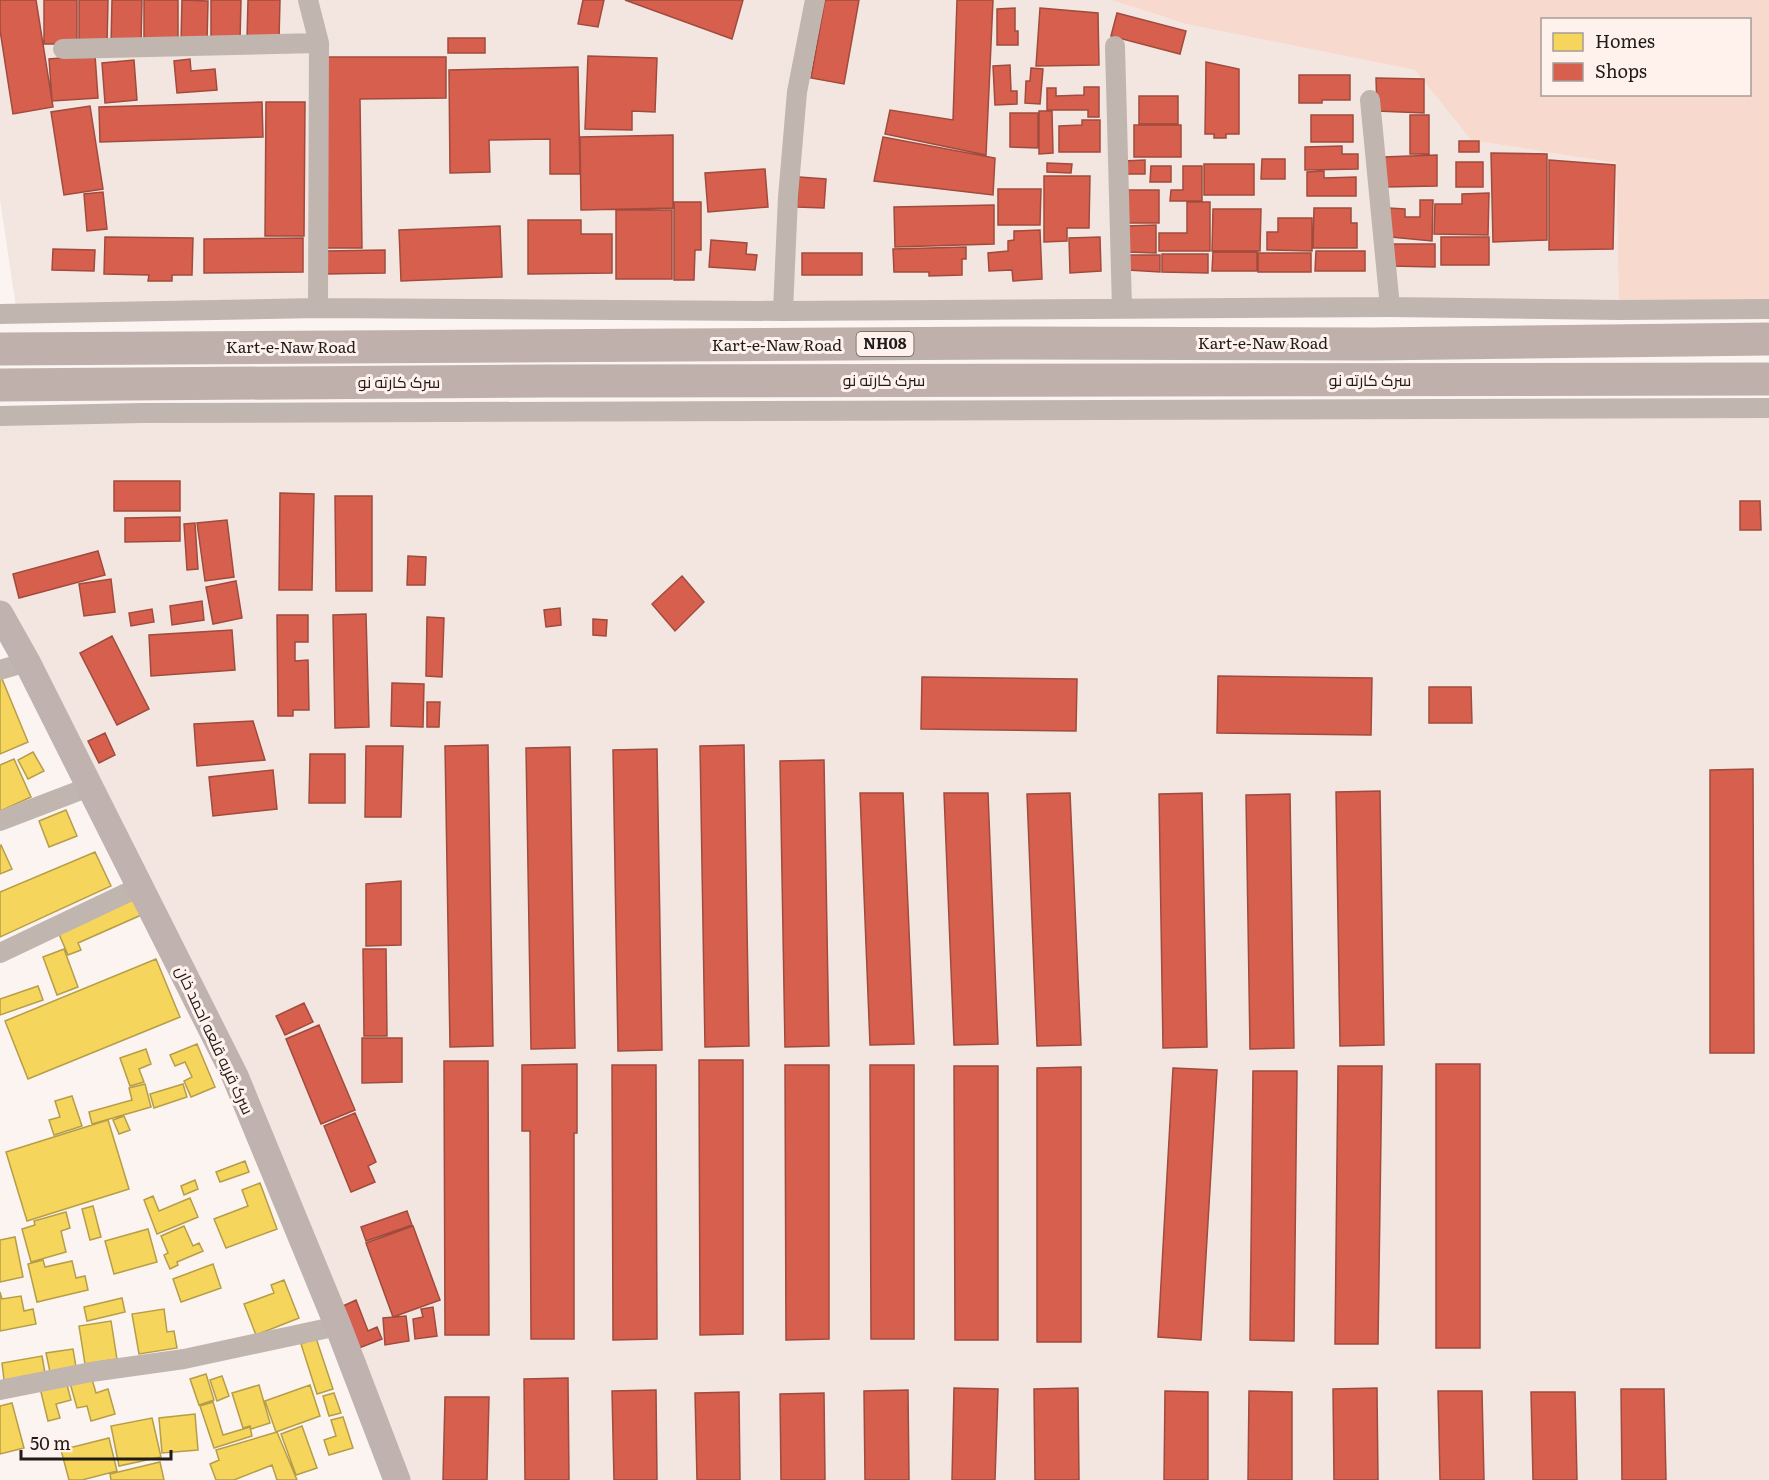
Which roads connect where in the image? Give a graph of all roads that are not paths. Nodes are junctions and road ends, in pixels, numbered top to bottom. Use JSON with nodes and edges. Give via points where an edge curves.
{"nodes":[{"id":1,"x":308,"y":0,"type":"edge"},
{"id":2,"x":815,"y":0,"type":"edge"},
{"id":3,"x":319,"y":43,"type":"junction"},
{"id":4,"x":1115,"y":46,"type":"dead end"},
{"id":5,"x":63,"y":49,"type":"dead end"},
{"id":6,"x":1370,"y":100,"type":"dead end"},
{"id":7,"x":318,"y":308,"type":"junction"},
{"id":8,"x":1122,"y":308,"type":"junction"},
{"id":9,"x":1390,"y":308,"type":"junction"},
{"id":10,"x":1769,"y":309,"type":"edge"},
{"id":11,"x":783,"y":311,"type":"junction"},
{"id":12,"x":0,"y":314,"type":"edge"},
{"id":13,"x":1769,"y":339,"type":"edge"},
{"id":14,"x":543,"y":346,"type":"junction"},
{"id":15,"x":0,"y":349,"type":"edge"},
{"id":16,"x":1769,"y":379,"type":"edge"},
{"id":17,"x":545,"y":381,"type":"junction"},
{"id":18,"x":0,"y":385,"type":"edge"},
{"id":19,"x":1769,"y":408,"type":"edge"},
{"id":20,"x":0,"y":416,"type":"edge"},
{"id":21,"x":0,"y":615,"type":"edge"},
{"id":22,"x":27,"y":662,"type":"junction"},
{"id":23,"x":0,"y":670,"type":"edge"},
{"id":24,"x":89,"y":787,"type":"junction"},
{"id":25,"x":0,"y":821,"type":"edge"},
{"id":26,"x":139,"y":887,"type":"junction"},
{"id":27,"x":0,"y":953,"type":"edge"},
{"id":28,"x":338,"y":1326,"type":"junction"},
{"id":29,"x":0,"y":1390,"type":"edge"},
{"id":30,"x":397,"y":1480,"type":"edge"}],
"edges":[{"from":1,"to":3,"type":"street"},
{"from":2,"to":11,"type":"street","via":[[797,92]]},
{"from":3,"to":5,"type":"street"},
{"from":3,"to":7,"type":"street"},
{"from":4,"to":8,"type":"street"},
{"from":6,"to":9,"type":"street"},
{"from":7,"to":11,"type":"street"},
{"from":7,"to":12,"type":"street"},
{"from":8,"to":9,"type":"street"},
{"from":8,"to":11,"type":"street"},
{"from":9,"to":10,"type":"street"},
{"from":13,"to":14,"type":"highway","name":"Kart-e-Naw Road","number":"NH08"},
{"from":14,"to":15,"type":"highway","name":"Kart-e-Naw Road","number":"NH08"},
{"from":14,"to":17,"type":"highway"},
{"from":16,"to":17,"type":"highway","name":"سرک کارته نو","number":"NH08"},
{"from":17,"to":18,"type":"highway","name":"سرک کارته نو","number":"NH08"},
{"from":19,"to":20,"type":"street"},
{"from":21,"to":22,"type":"street","name":"سرک قریه قلعه احمد خان"},
{"from":22,"to":23,"type":"street"},
{"from":22,"to":24,"type":"street","name":"سرک قریه قلعه احمد خان"},
{"from":24,"to":25,"type":"street"},
{"from":24,"to":26,"type":"street","name":"سرک قریه قلعه احمد خان"},
{"from":26,"to":27,"type":"street"},
{"from":26,"to":28,"type":"street","name":"سرک قریه قلعه احمد خان","via":[[235,1076]]},
{"from":28,"to":29,"type":"street","via":[[183,1359]]},
{"from":28,"to":30,"type":"street","name":"سرک قریه قلعه احمد خان"}]}
